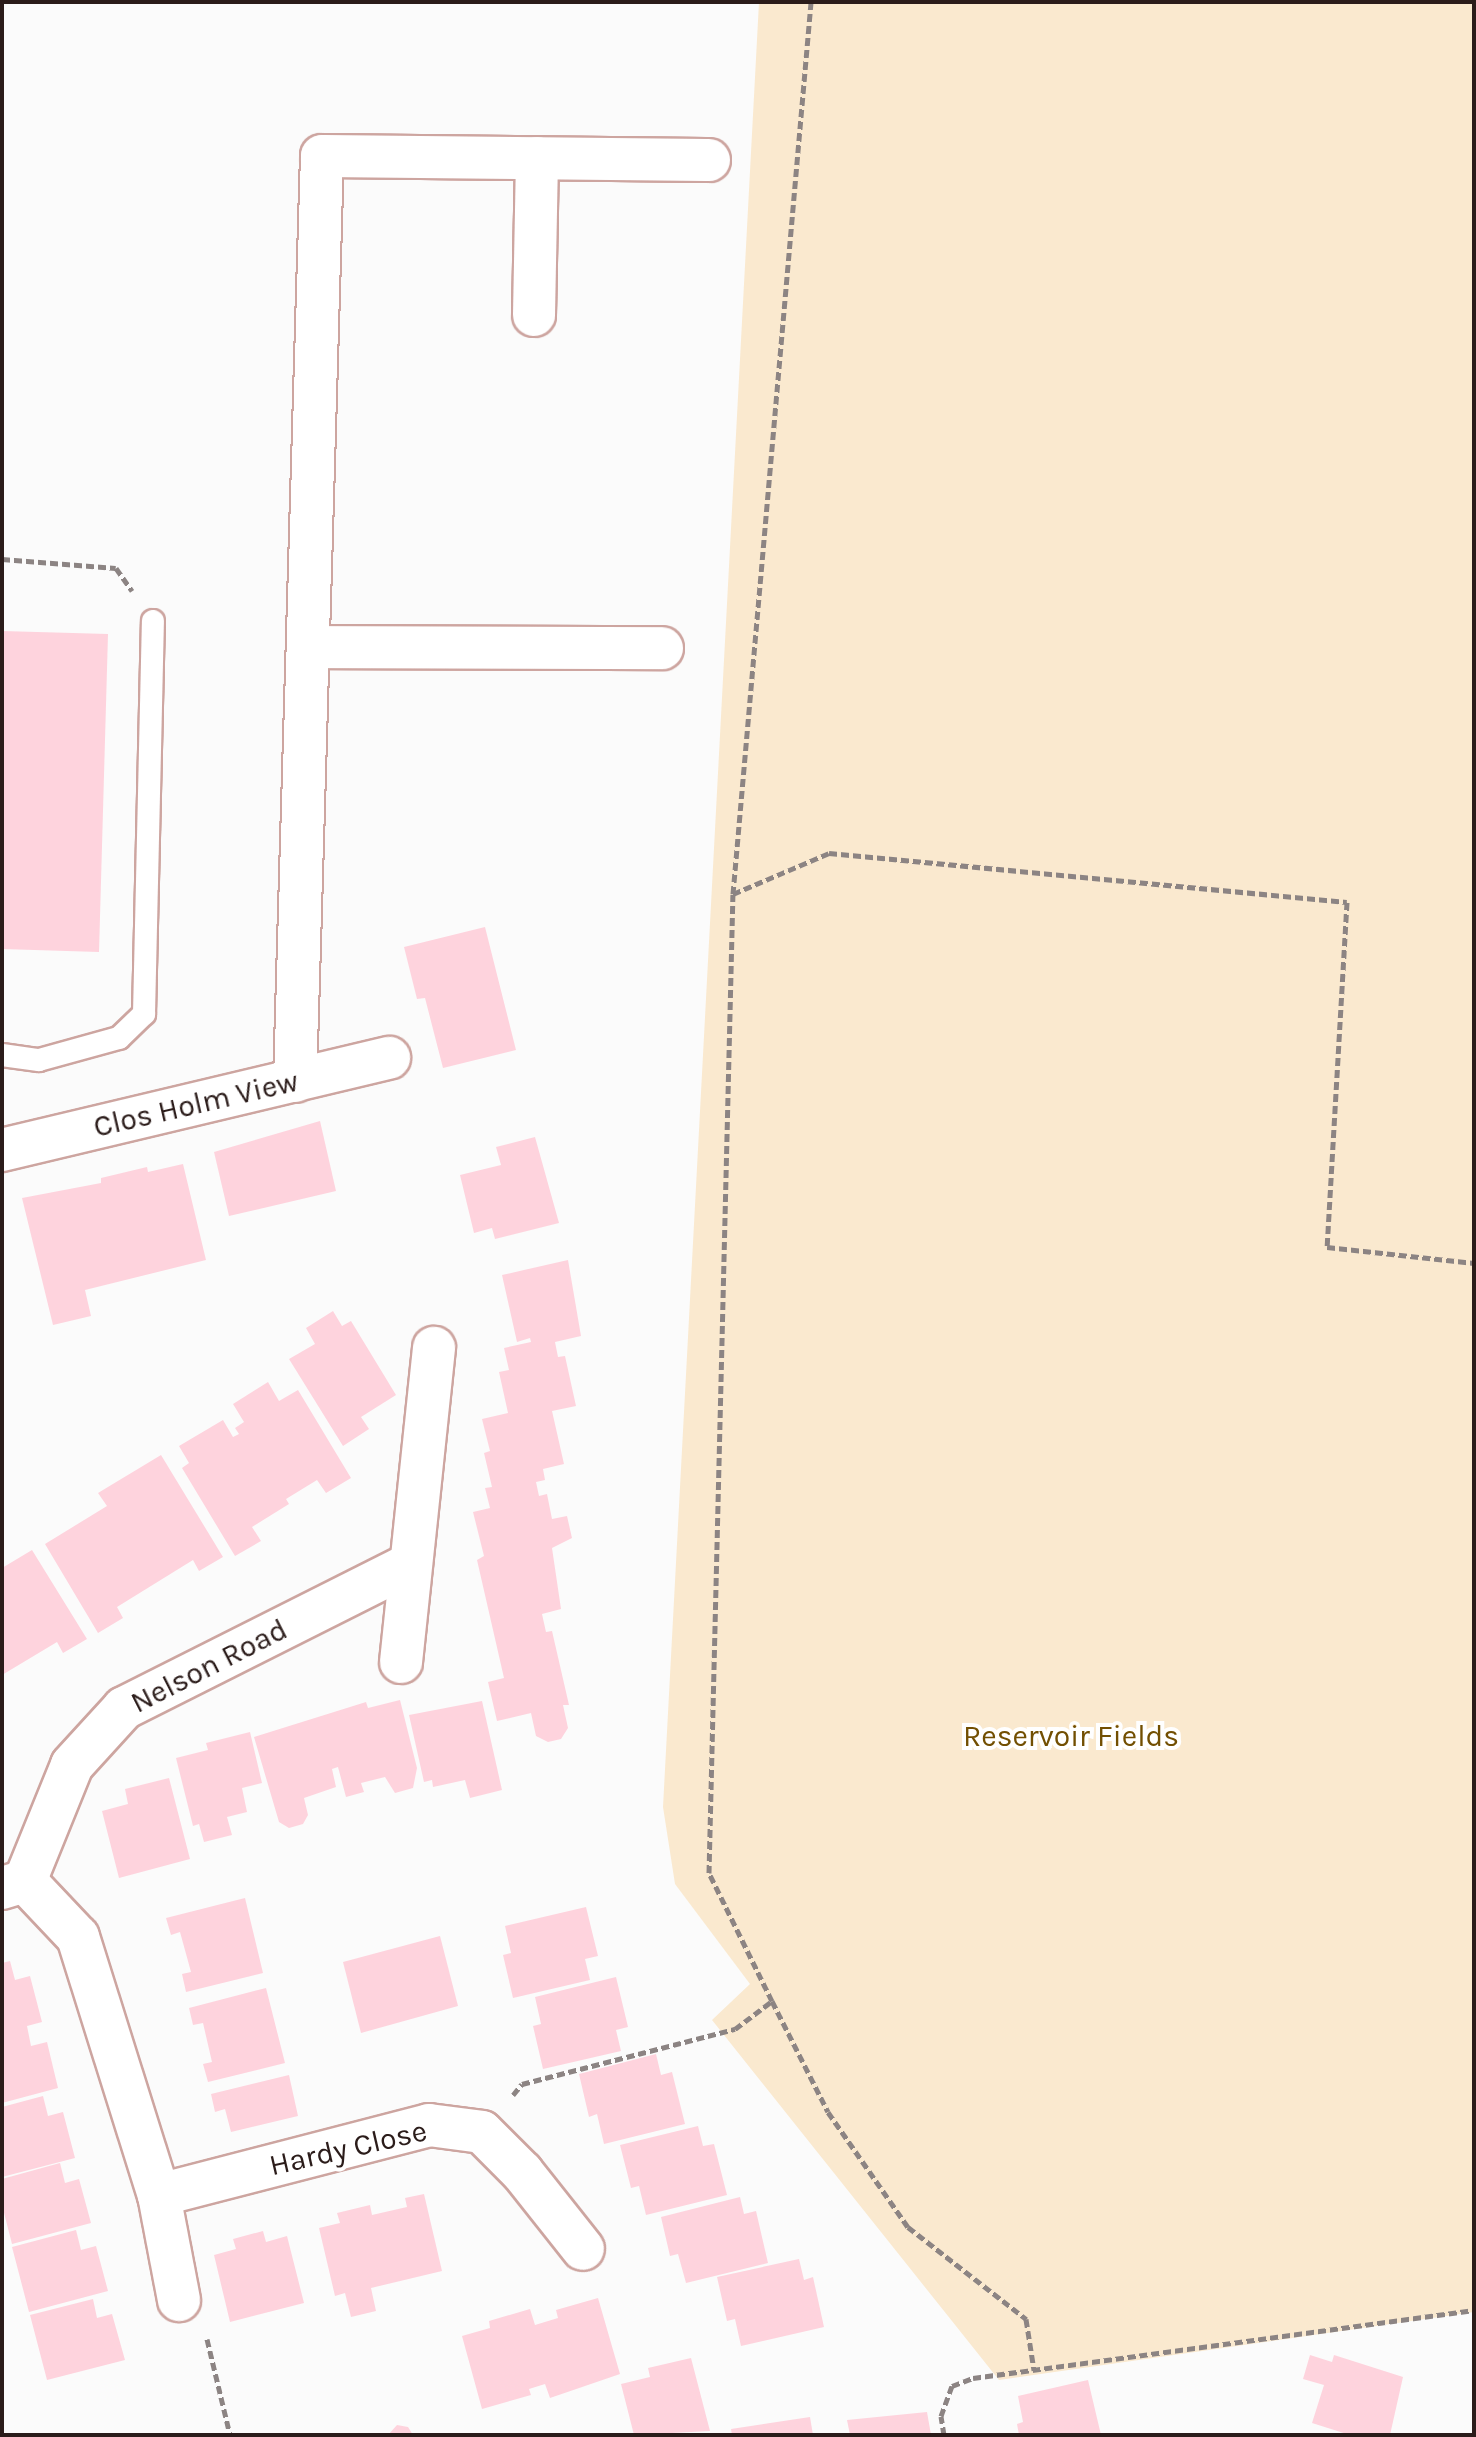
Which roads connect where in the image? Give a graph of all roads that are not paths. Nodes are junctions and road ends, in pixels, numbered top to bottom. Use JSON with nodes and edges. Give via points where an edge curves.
{"nodes":[{"id":1,"x":537,"y":158,"type":"junction"},
{"id":2,"x":709,"y":160,"type":"dead end"},
{"id":3,"x":534,"y":315,"type":"dead end"},
{"id":4,"x":153,"y":621,"type":"road end"},
{"id":5,"x":309,"y":647,"type":"junction"},
{"id":6,"x":662,"y":648,"type":"dead end"},
{"id":7,"x":2,"y":1055,"type":"edge"},
{"id":8,"x":389,"y":1058,"type":"dead end"},
{"id":9,"x":295,"y":1081,"type":"junction"},
{"id":10,"x":2,"y":1150,"type":"edge"},
{"id":11,"x":434,"y":1348,"type":"dead end"},
{"id":12,"x":410,"y":1564,"type":"junction"},
{"id":13,"x":401,"y":1662,"type":"dead end"},
{"id":14,"x":14,"y":1884,"type":"edge"},
{"id":15,"x":159,"y":2195,"type":"junction"},
{"id":16,"x":583,"y":2249,"type":"dead end"},
{"id":17,"x":179,"y":2300,"type":"road end"}],
"edges":[{"from":1,"to":2,"type":"street"},
{"from":1,"to":3,"type":"street"},
{"from":1,"to":5,"type":"street","via":[[322,156]]},
{"from":4,"to":7,"type":"lane","via":[[144,1014],[119,1038],[39,1060]]},
{"from":5,"to":6,"type":"street"},
{"from":5,"to":9,"type":"street"},
{"from":8,"to":9,"type":"street","name":"Clos Holm View"},
{"from":9,"to":10,"type":"street","name":"Clos Holm View"},
{"from":11,"to":12,"type":"street"},
{"from":12,"to":13,"type":"street"},
{"from":12,"to":14,"type":"street","name":"Nelson Road","via":[[124,1708],[72,1765]]},
{"from":14,"to":15,"type":"street","via":[[78,1937]]},
{"from":15,"to":16,"type":"street","name":"Hardy Close","via":[[429,2125],[482,2132],[522,2172]]},
{"from":15,"to":17,"type":"street"}]}
